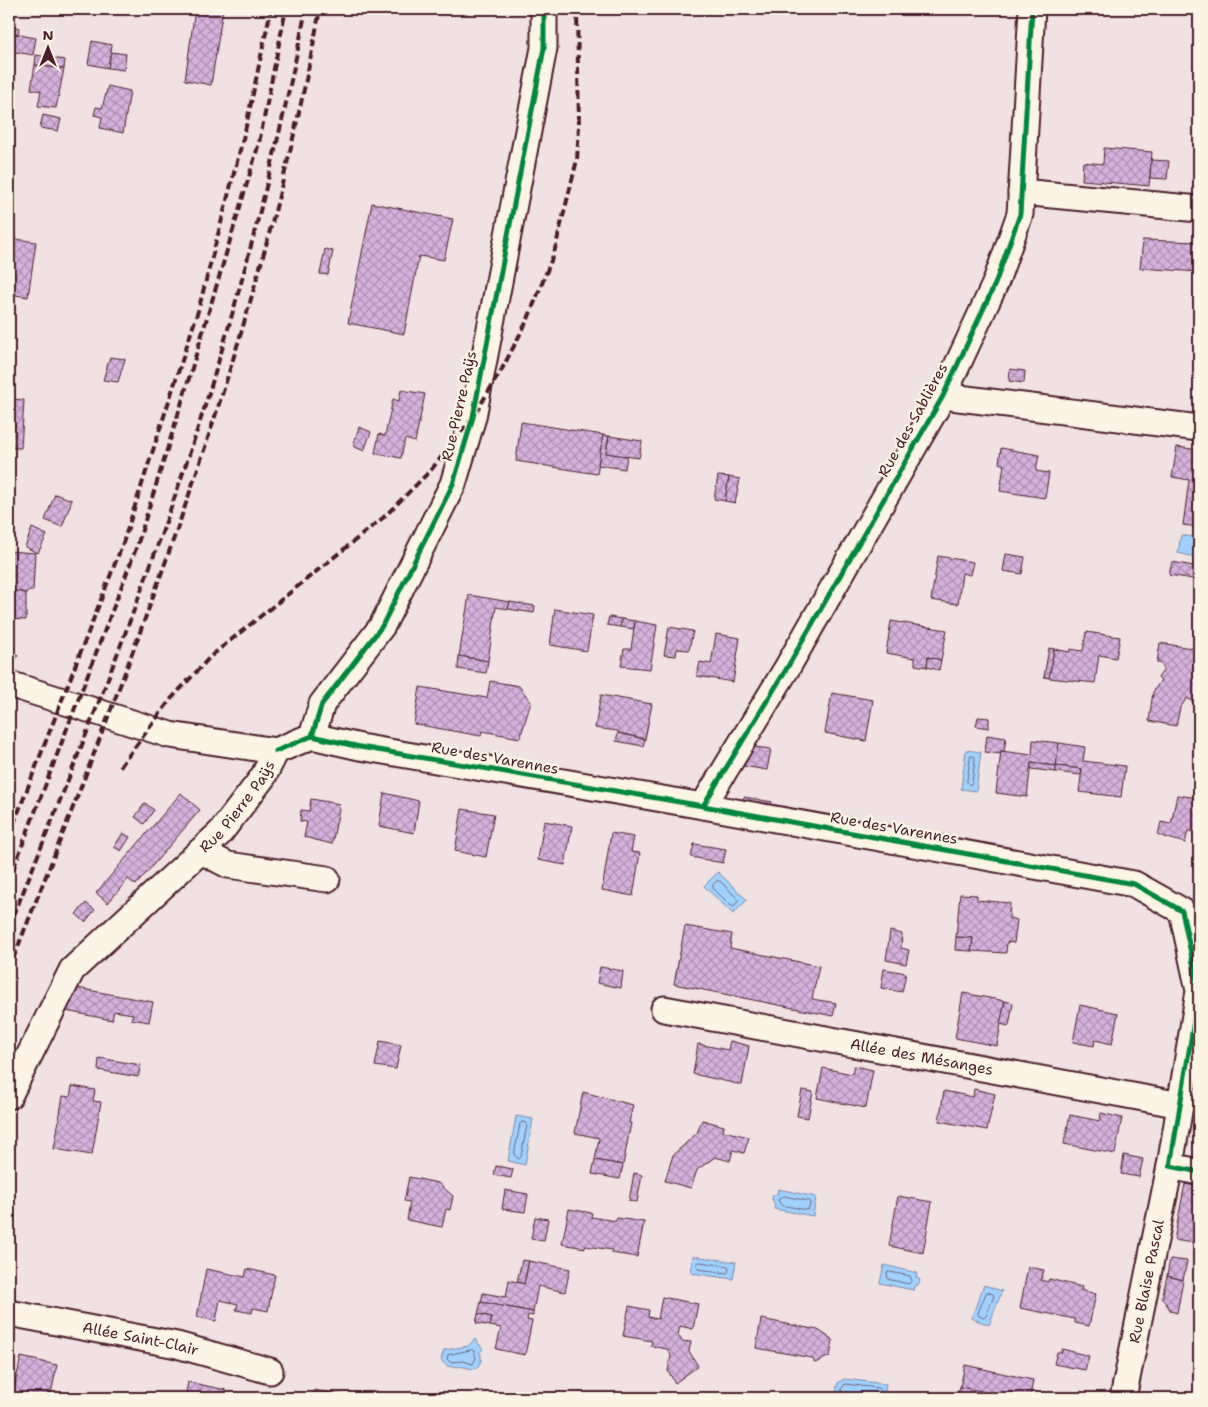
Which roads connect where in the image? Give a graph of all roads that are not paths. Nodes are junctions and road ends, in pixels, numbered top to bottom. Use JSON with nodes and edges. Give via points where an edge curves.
{"nodes":[{"id":1,"x":544,"y":9,"type":"edge"},
{"id":2,"x":1032,"y":9,"type":"edge"},
{"id":3,"x":1022,"y":192,"type":"junction"},
{"id":4,"x":1199,"y":209,"type":"edge"},
{"id":5,"x":943,"y":396,"type":"junction"},
{"id":6,"x":1199,"y":428,"type":"edge"},
{"id":7,"x":9,"y":684,"type":"edge"},
{"id":8,"x":312,"y":736,"type":"junction"},
{"id":9,"x":276,"y":751,"type":"junction"},
{"id":10,"x":703,"y":806,"type":"junction"},
{"id":11,"x":201,"y":851,"type":"junction"},
{"id":12,"x":327,"y":879,"type":"dead end"},
{"id":13,"x":664,"y":1009,"type":"dead end"},
{"id":14,"x":9,"y":1096,"type":"edge"},
{"id":15,"x":1181,"y":1105,"type":"junction"},
{"id":16,"x":1170,"y":1166,"type":"junction"},
{"id":17,"x":1199,"y":1172,"type":"edge"},
{"id":18,"x":9,"y":1313,"type":"edge"},
{"id":19,"x":270,"y":1371,"type":"dead end"},
{"id":20,"x":1123,"y":1398,"type":"edge"}],
"edges":[{"from":1,"to":8,"type":"street","name":"Rue Pierre Paÿs","via":[[544,48],[475,407],[453,484],[382,626],[322,704]]},
{"from":2,"to":3,"type":"street","name":"Rue des Sablières"},
{"from":3,"to":4,"type":"street"},
{"from":3,"to":5,"type":"street","name":"Rue des Sablières","via":[[1020,214],[995,284]]},
{"from":5,"to":6,"type":"street"},
{"from":5,"to":10,"type":"street","name":"Rue des Sablières","via":[[787,668]]},
{"from":7,"to":9,"type":"street","via":[[170,734]]},
{"from":8,"to":9,"type":"street","name":"Rue Pierre Paÿs"},
{"from":8,"to":10,"type":"street","name":"Rue des Varennes"},
{"from":9,"to":11,"type":"street","name":"Rue Pierre Paÿs","via":[[263,777],[220,833]]},
{"from":10,"to":15,"type":"street","name":"Rue des Varennes","via":[[1134,884],[1182,911],[1199,991]]},
{"from":11,"to":12,"type":"street","via":[[228,865]]},
{"from":11,"to":14,"type":"street","name":"Rue Pierre Paÿs","via":[[72,970]]},
{"from":13,"to":15,"type":"street","name":"Allée des Mésanges"},
{"from":15,"to":16,"type":"street","name":"Rue des Varennes"},
{"from":16,"to":17,"type":"street"},
{"from":16,"to":20,"type":"street","name":"Rue Blaise Pascal"},
{"from":18,"to":19,"type":"street","name":"Allée Saint-Clair","via":[[176,1345]]}]}
